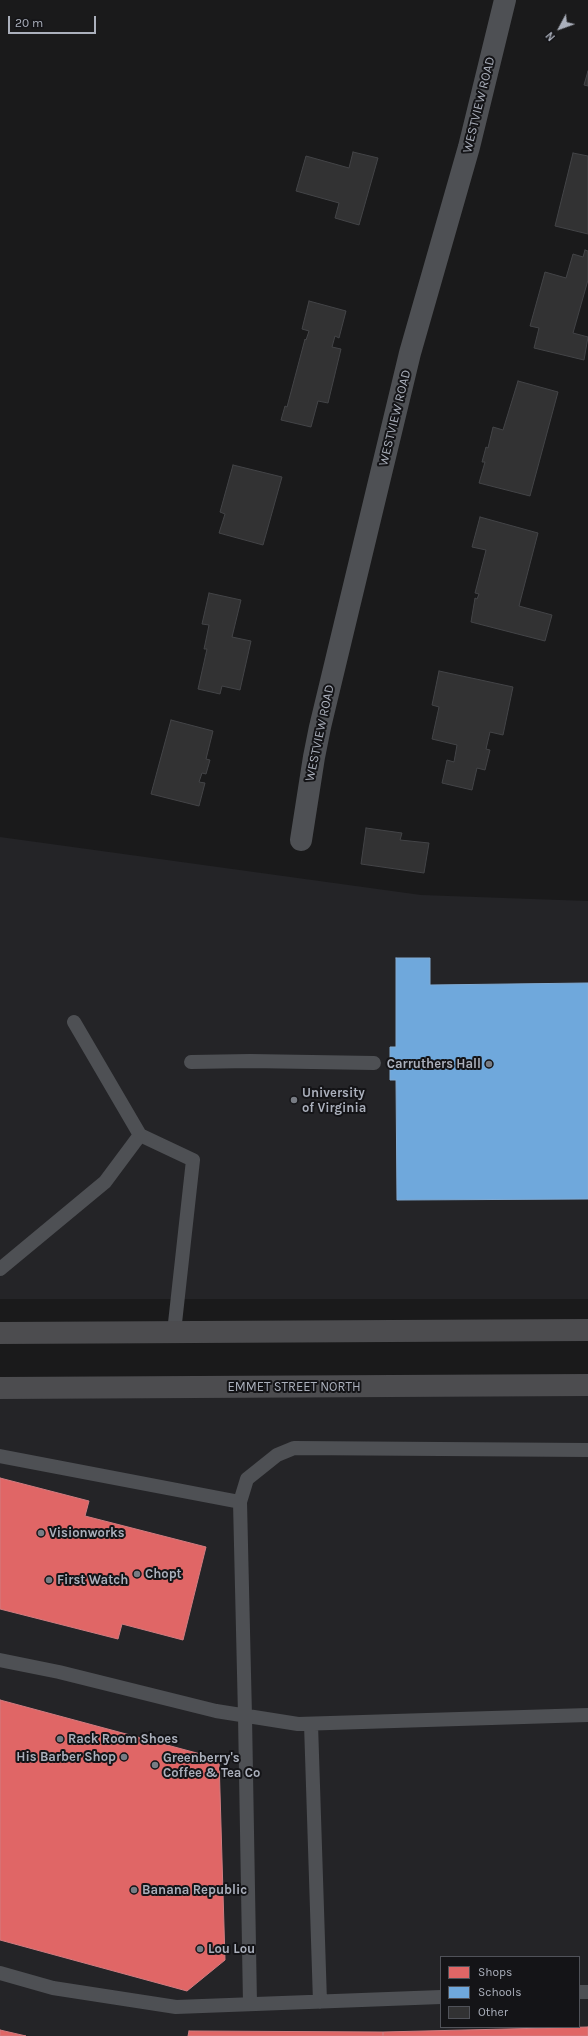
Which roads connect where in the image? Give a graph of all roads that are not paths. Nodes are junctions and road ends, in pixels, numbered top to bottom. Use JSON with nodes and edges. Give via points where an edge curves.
{"nodes":[{"id":1,"x":505,"y":0,"type":"edge"},
{"id":2,"x":301,"y":840,"type":"dead end"},
{"id":3,"x":74,"y":1022,"type":"dead end"},
{"id":4,"x":191,"y":1062,"type":"dead end"},
{"id":5,"x":374,"y":1063,"type":"dead end"},
{"id":6,"x":140,"y":1135,"type":"junction"},
{"id":7,"x":0,"y":1269,"type":"edge"},
{"id":8,"x":588,"y":1330,"type":"edge"},
{"id":9,"x":174,"y":1332,"type":"junction"},
{"id":10,"x":0,"y":1333,"type":"edge"},
{"id":11,"x":588,"y":1385,"type":"edge"},
{"id":12,"x":0,"y":1388,"type":"edge"},
{"id":13,"x":588,"y":1450,"type":"edge"},
{"id":14,"x":0,"y":1456,"type":"edge"},
{"id":15,"x":240,"y":1502,"type":"junction"},
{"id":16,"x":0,"y":1660,"type":"edge"},
{"id":17,"x":588,"y":1715,"type":"edge"},
{"id":18,"x":245,"y":1716,"type":"junction"},
{"id":19,"x":311,"y":1724,"type":"junction"},
{"id":20,"x":0,"y":1973,"type":"edge"},
{"id":21,"x":440,"y":1997,"type":"edge"},
{"id":22,"x":320,"y":2002,"type":"junction"},
{"id":23,"x":250,"y":2004,"type":"junction"}],
"edges":[{"from":1,"to":2,"type":"street","name":"WESTVIEW ROAD","via":[[469,148],[405,376],[318,734]]},
{"from":3,"to":6,"type":"lane"},
{"from":4,"to":5,"type":"lane"},
{"from":6,"to":7,"type":"lane","via":[[105,1182]]},
{"from":6,"to":9,"type":"lane","via":[[193,1160]]},
{"from":8,"to":9,"type":"main road"},
{"from":9,"to":10,"type":"main road"},
{"from":11,"to":12,"type":"main road","name":"EMMET STREET NORTH"},
{"from":13,"to":15,"type":"lane","via":[[294,1448],[276,1455],[247,1479]]},
{"from":14,"to":15,"type":"lane"},
{"from":15,"to":18,"type":"lane"},
{"from":16,"to":18,"type":"lane"},
{"from":17,"to":19,"type":"lane"},
{"from":18,"to":19,"type":"lane"},
{"from":18,"to":23,"type":"lane"},
{"from":19,"to":22,"type":"lane"},
{"from":20,"to":23,"type":"lane","via":[[53,1988],[176,2007]]},
{"from":21,"to":22,"type":"lane"},
{"from":22,"to":23,"type":"lane"}]}
